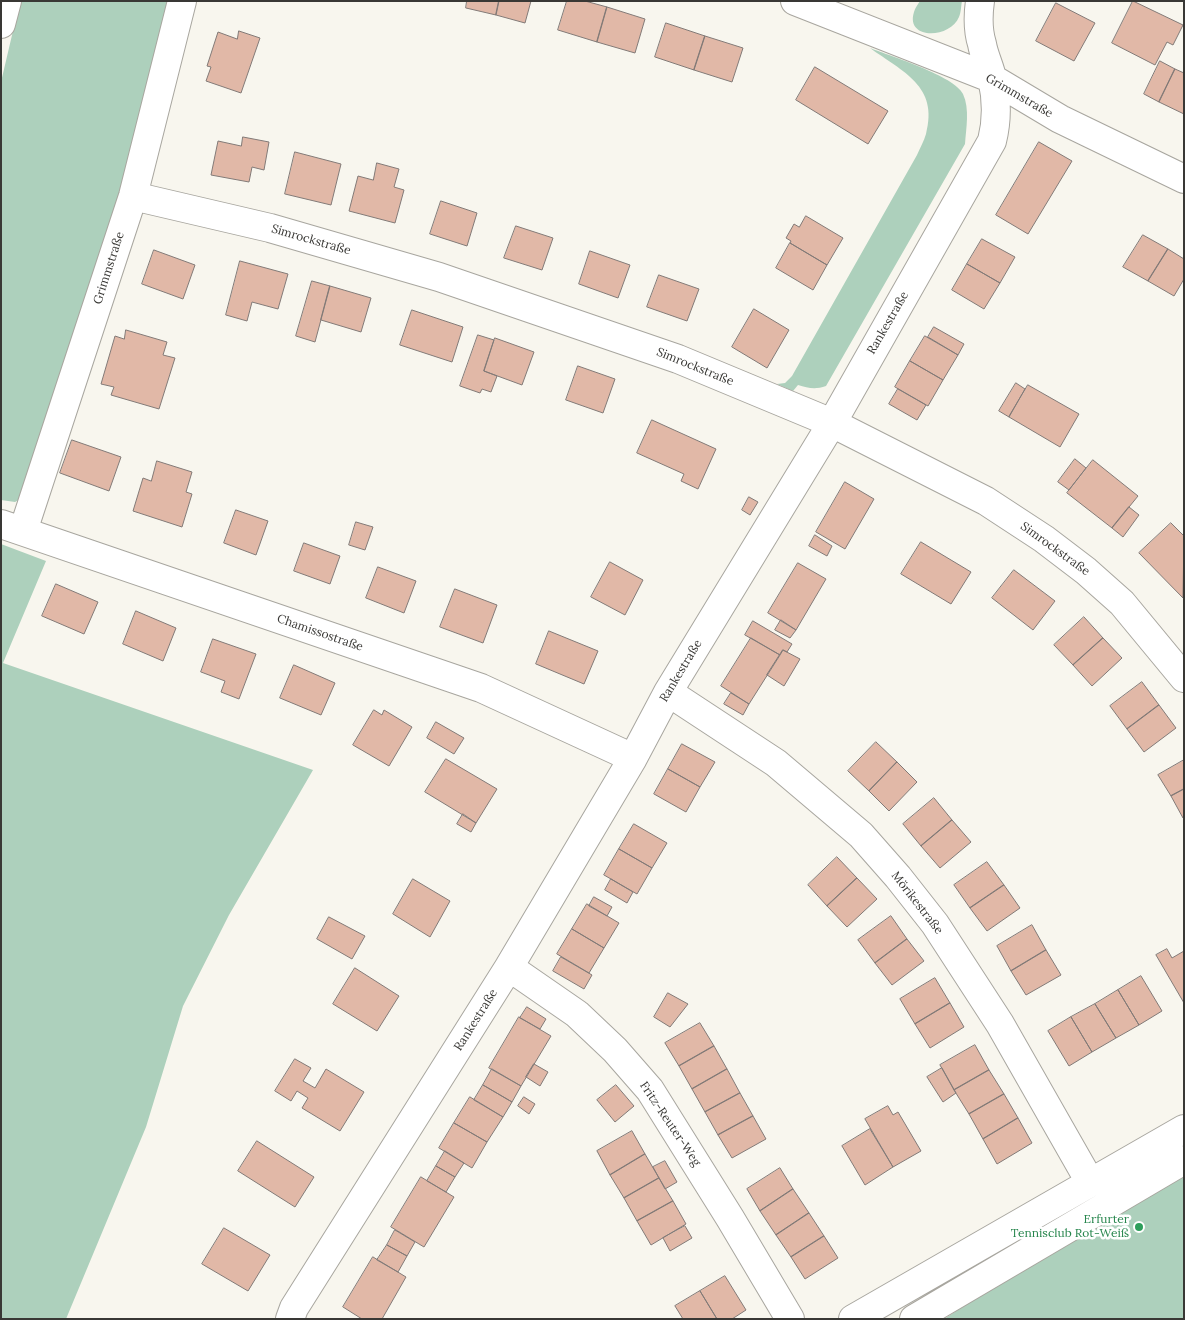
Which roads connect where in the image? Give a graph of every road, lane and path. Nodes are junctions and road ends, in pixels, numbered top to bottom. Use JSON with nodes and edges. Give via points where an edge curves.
{"nodes":[{"id":1,"x":7,"y":1,"type":"edge"},
{"id":2,"x":182,"y":1,"type":"edge"},
{"id":3,"x":795,"y":1,"type":"edge"},
{"id":4,"x":980,"y":1,"type":"edge"},
{"id":5,"x":1,"y":24,"type":"edge"},
{"id":6,"x":993,"y":79,"type":"junction"},
{"id":7,"x":1184,"y":179,"type":"edge"},
{"id":8,"x":133,"y":196,"type":"junction"},
{"id":9,"x":832,"y":423,"type":"junction"},
{"id":10,"x":12,"y":527,"type":"edge"},
{"id":11,"x":1184,"y":678,"type":"edge"},
{"id":12,"x":668,"y":692,"type":"junction"},
{"id":13,"x":633,"y":758,"type":"junction"},
{"id":14,"x":509,"y":967,"type":"junction"},
{"id":15,"x":1184,"y":1128,"type":"edge"},
{"id":16,"x":1184,"y":1160,"type":"edge"},
{"id":17,"x":1090,"y":1182,"type":"junction"},
{"id":18,"x":290,"y":1319,"type":"edge"},
{"id":19,"x":790,"y":1319,"type":"edge"},
{"id":20,"x":853,"y":1319,"type":"edge"},
{"id":21,"x":914,"y":1319,"type":"edge"}],
"edges":[{"from":1,"to":5,"type":"street"},
{"from":2,"to":8,"type":"street","name":"Grimmstraße"},
{"from":3,"to":6,"type":"street","name":"Grimmstraße"},
{"from":4,"to":6,"type":"street","name":"Rankestraße","via":[[981,44]]},
{"from":6,"to":7,"type":"street","name":"Grimmstraße","via":[[1060,119]]},
{"from":6,"to":9,"type":"street","name":"Rankestraße","via":[[996,126],[992,141]]},
{"from":8,"to":9,"type":"street","name":"Simrockstraße","via":[[270,228],[439,277],[678,359]]},
{"from":8,"to":10,"type":"street","name":"Grimmstraße"},
{"from":9,"to":11,"type":"street","name":"Simrockstraße","via":[[986,501],[1044,539],[1122,603]]},
{"from":9,"to":12,"type":"street","name":"Rankestraße"},
{"from":10,"to":13,"type":"street","name":"Chamissostraße","via":[[481,688]]},
{"from":12,"to":13,"type":"street","name":"Rankestraße"},
{"from":12,"to":17,"type":"street","name":"Mörikestraße","via":[[776,763],[861,835],[898,877],[935,924],[1000,1024]]},
{"from":13,"to":14,"type":"street","name":"Rankestraße"},
{"from":14,"to":18,"type":"street","name":"Rankestraße"},
{"from":14,"to":19,"type":"street","name":"Fritz-Reuter-Weg","via":[[577,1014],[650,1090]]},
{"from":15,"to":17,"type":"street"},
{"from":16,"to":21,"type":"street"},
{"from":17,"to":20,"type":"street"}]}
